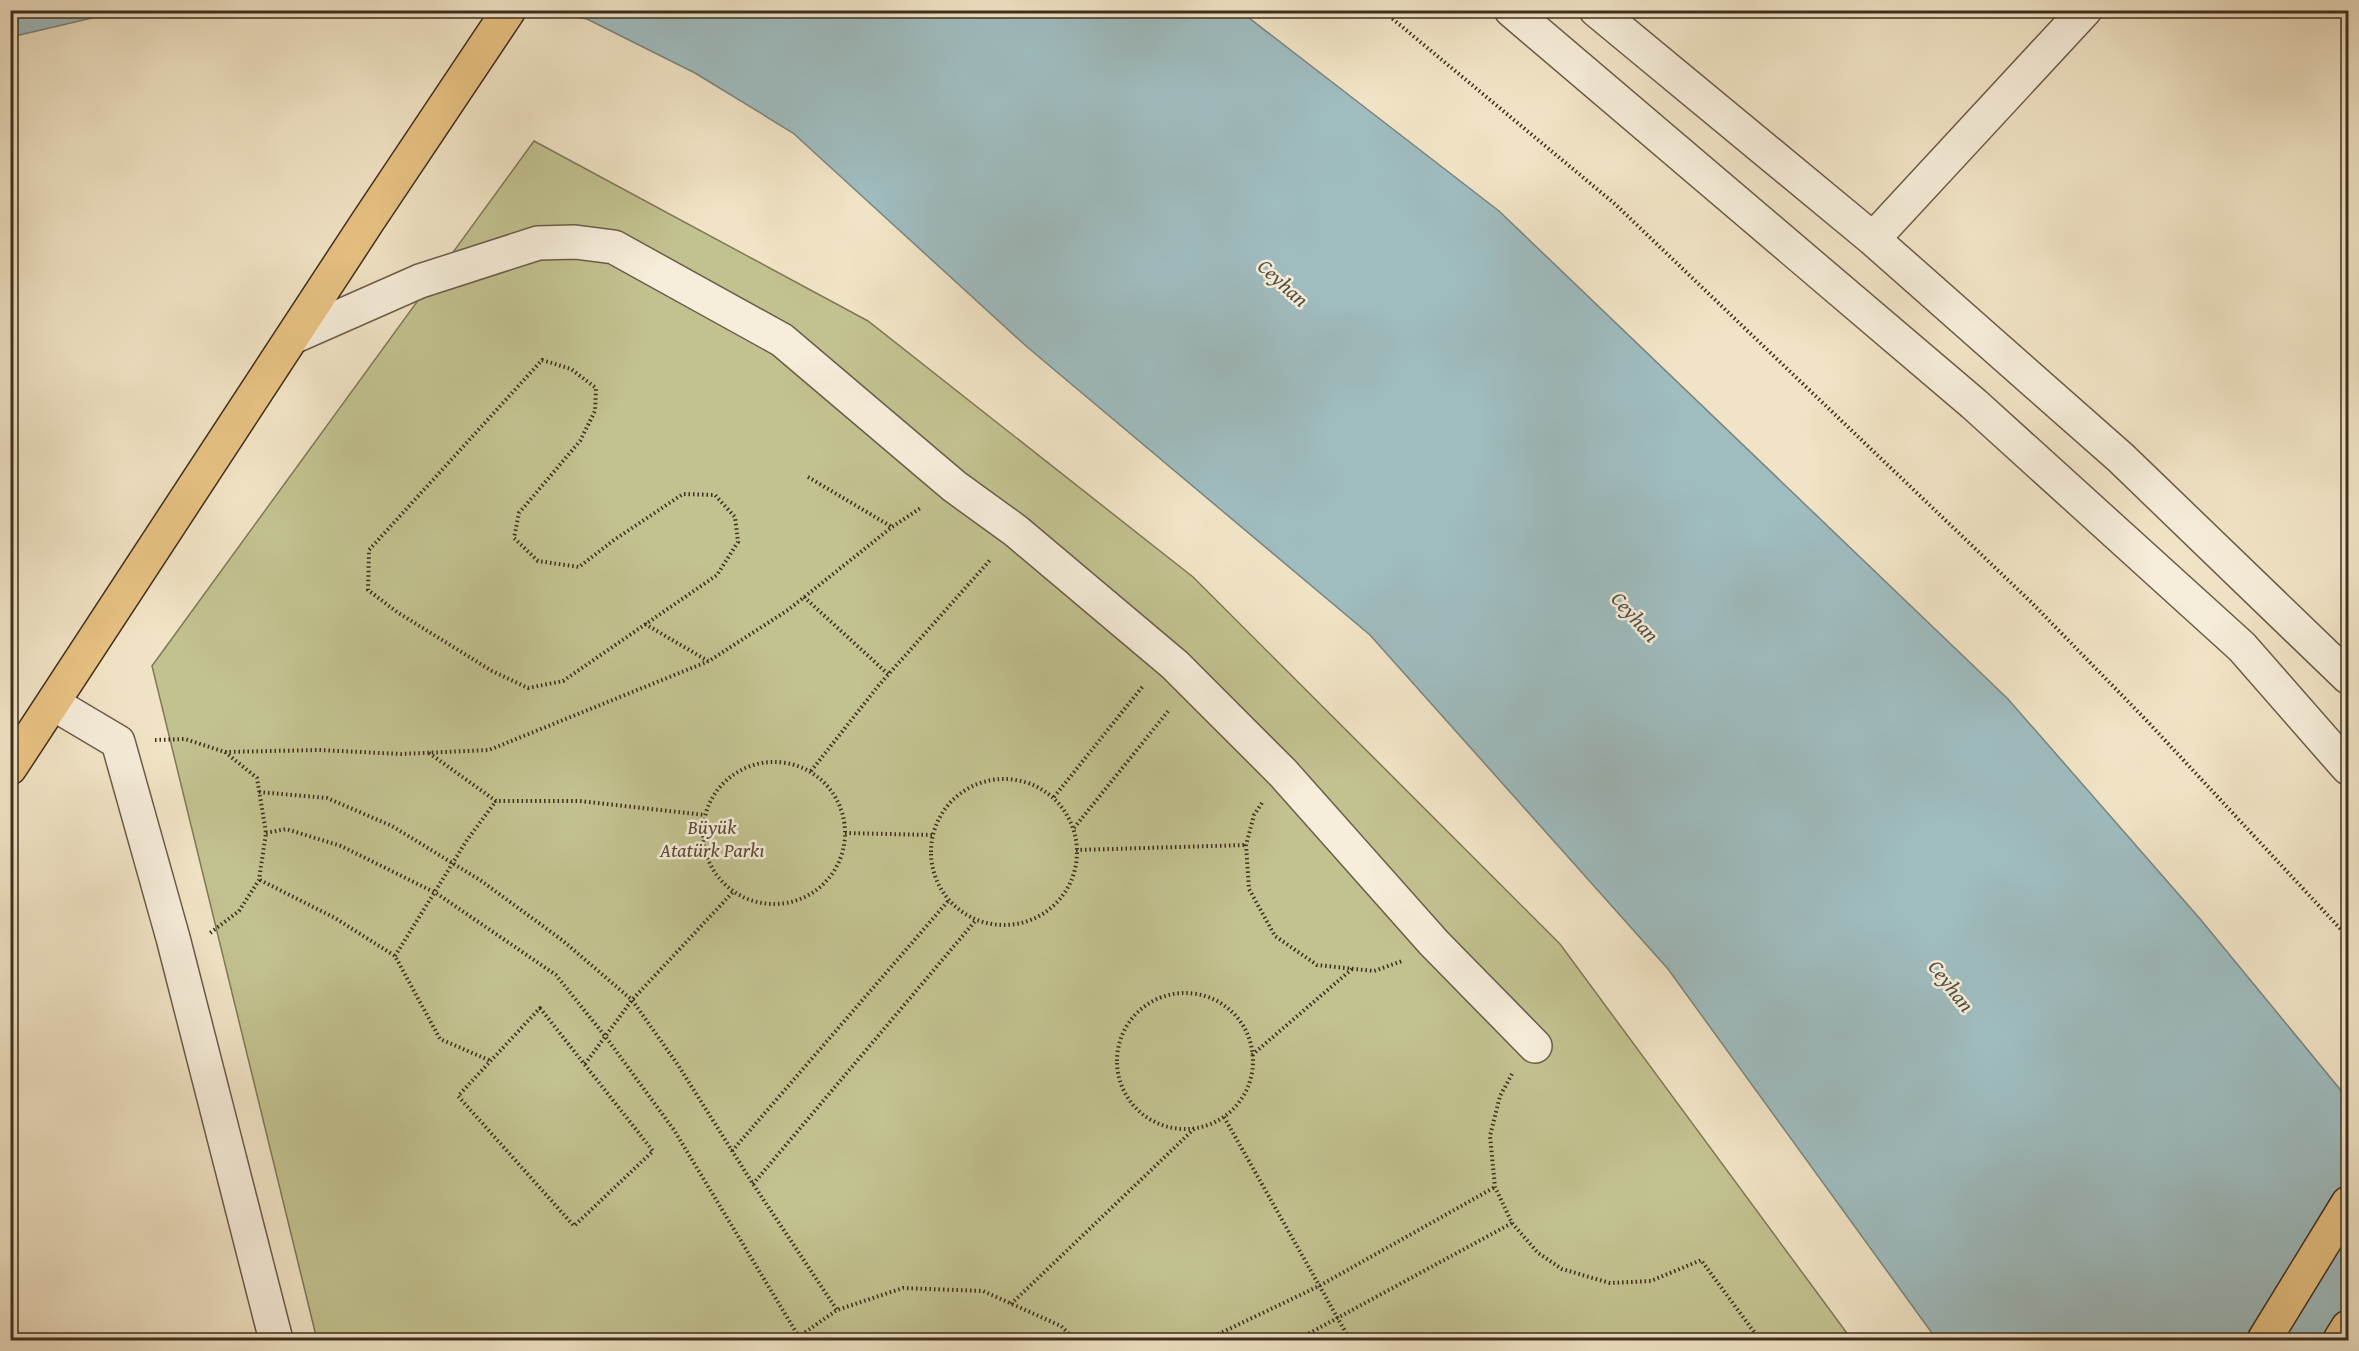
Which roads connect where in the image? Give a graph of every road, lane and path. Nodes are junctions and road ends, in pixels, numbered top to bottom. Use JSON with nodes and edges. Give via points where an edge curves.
{"nodes":[{"id":1,"x":509,"y":10,"type":"edge"},
{"id":2,"x":1382,"y":10,"type":"edge"},
{"id":3,"x":1511,"y":10,"type":"edge"},
{"id":4,"x":1596,"y":10,"type":"edge"},
{"id":5,"x":2085,"y":10,"type":"edge"},
{"id":6,"x":1873,"y":239,"type":"junction"},
{"id":7,"x":293,"y":337,"type":"junction"},
{"id":8,"x":808,"y":477,"type":"dead end"},
{"id":9,"x":954,"y":486,"type":"junction"},
{"id":10,"x":892,"y":527,"type":"junction"},
{"id":11,"x":1016,"y":531,"type":"junction"},
{"id":12,"x":804,"y":597,"type":"junction"},
{"id":13,"x":645,"y":624,"type":"junction"},
{"id":14,"x":1166,"y":657,"type":"junction"},
{"id":15,"x":709,"y":662,"type":"junction"},
{"id":16,"x":888,"y":674,"type":"junction"},
{"id":17,"x":2349,"y":677,"type":"edge"},
{"id":18,"x":1192,"y":681,"type":"junction"},
{"id":19,"x":54,"y":704,"type":"junction"},
{"id":20,"x":118,"y":742,"type":"junction"},
{"id":21,"x":225,"y":752,"type":"junction"},
{"id":22,"x":428,"y":753,"type":"junction"},
{"id":23,"x":10,"y":768,"type":"edge"},
{"id":24,"x":2349,"y":768,"type":"edge"},
{"id":25,"x":811,"y":771,"type":"junction"},
{"id":26,"x":1283,"y":773,"type":"junction"},
{"id":27,"x":259,"y":792,"type":"junction"},
{"id":28,"x":1054,"y":797,"type":"junction"},
{"id":29,"x":496,"y":801,"type":"junction"},
{"id":30,"x":705,"y":815,"type":"junction"},
{"id":31,"x":1074,"y":828,"type":"junction"},
{"id":32,"x":266,"y":833,"type":"junction"},
{"id":33,"x":845,"y":833,"type":"junction"},
{"id":34,"x":932,"y":835,"type":"junction"},
{"id":35,"x":1246,"y":845,"type":"junction"},
{"id":36,"x":1076,"y":850,"type":"junction"},
{"id":37,"x":453,"y":863,"type":"junction"},
{"id":38,"x":259,"y":880,"type":"junction"},
{"id":39,"x":733,"y":892,"type":"junction"},
{"id":40,"x":436,"y":893,"type":"junction"},
{"id":41,"x":949,"y":900,"type":"junction"},
{"id":42,"x":976,"y":920,"type":"junction"},
{"id":43,"x":2349,"y":937,"type":"edge"},
{"id":44,"x":173,"y":938,"type":"junction"},
{"id":45,"x":1434,"y":943,"type":"junction"},
{"id":46,"x":395,"y":956,"type":"junction"},
{"id":47,"x":1352,"y":969,"type":"junction"},
{"id":48,"x":632,"y":1000,"type":"junction"},
{"id":49,"x":605,"y":1036,"type":"junction"},
{"id":50,"x":1536,"y":1046,"type":"joint"},
{"id":51,"x":1251,"y":1056,"type":"junction"},
{"id":52,"x":491,"y":1061,"type":"junction"},
{"id":53,"x":585,"y":1064,"type":"junction"},
{"id":54,"x":1224,"y":1117,"type":"junction"},
{"id":55,"x":1196,"y":1128,"type":"junction"},
{"id":56,"x":732,"y":1151,"type":"junction"},
{"id":57,"x":753,"y":1184,"type":"junction"},
{"id":58,"x":1495,"y":1187,"type":"junction"},
{"id":59,"x":2349,"y":1203,"type":"edge"},
{"id":60,"x":1512,"y":1223,"type":"junction"},
{"id":61,"x":1319,"y":1286,"type":"junction"},
{"id":62,"x":1011,"y":1304,"type":"junction"},
{"id":63,"x":837,"y":1310,"type":"junction"},
{"id":64,"x":1338,"y":1319,"type":"junction"},
{"id":65,"x":2349,"y":1327,"type":"edge"},
{"id":66,"x":799,"y":1337,"type":"junction"},
{"id":67,"x":276,"y":1341,"type":"edge"},
{"id":68,"x":794,"y":1341,"type":"edge"},
{"id":69,"x":1075,"y":1341,"type":"edge"},
{"id":70,"x":1206,"y":1341,"type":"edge"},
{"id":71,"x":1297,"y":1341,"type":"edge"},
{"id":72,"x":1350,"y":1341,"type":"edge"},
{"id":73,"x":1761,"y":1341,"type":"edge"},
{"id":74,"x":2264,"y":1341,"type":"edge"},
{"id":75,"x":2340,"y":1341,"type":"edge"}],
"edges":[{"from":1,"to":7,"type":"main road"},
{"from":2,"to":43,"type":"path","via":[[1615,204],[2031,602]]},
{"from":3,"to":24,"type":"street","via":[[2000,427],[2242,647]]},
{"from":4,"to":6,"type":"street"},
{"from":5,"to":6,"type":"street"},
{"from":6,"to":17,"type":"street","via":[[2121,458]]},
{"from":7,"to":9,"type":"street","via":[[420,281],[538,243],[574,242],[614,248],[782,340]]},
{"from":7,"to":19,"type":"main road"},
{"from":8,"to":10,"type":"path"},
{"from":9,"to":10,"type":"path"},
{"from":9,"to":11,"type":"street"},
{"from":10,"to":12,"type":"path"},
{"from":11,"to":14,"type":"street"},
{"from":11,"to":16,"type":"path"},
{"from":12,"to":15,"type":"path"},
{"from":12,"to":16,"type":"path"},
{"from":13,"to":13,"type":"path","via":[[563,681],[528,688],[492,671],[368,590],[369,550],[542,360],[571,369],[596,388],[595,411],[580,441],[519,513],[514,538],[538,561],[579,567],[683,495],[715,495],[735,516],[738,542],[717,575]]},
{"from":13,"to":15,"type":"path"},
{"from":14,"to":18,"type":"street"},
{"from":14,"to":28,"type":"path"},
{"from":15,"to":22,"type":"path","via":[[489,750]]},
{"from":16,"to":25,"type":"path"},
{"from":18,"to":26,"type":"street"},
{"from":18,"to":31,"type":"path"},
{"from":19,"to":20,"type":"street"},
{"from":19,"to":23,"type":"main road"},
{"from":20,"to":21,"type":"path","via":[[185,739]]},
{"from":20,"to":44,"type":"street"},
{"from":21,"to":22,"type":"path"},
{"from":21,"to":27,"type":"path","via":[[257,778]]},
{"from":22,"to":29,"type":"path"},
{"from":25,"to":30,"type":"path","via":[[784,762],[748,766],[720,786]]},
{"from":25,"to":33,"type":"path","via":[[824,781],[838,802]]},
{"from":26,"to":35,"type":"path","via":[[1254,815]]},
{"from":26,"to":45,"type":"street"},
{"from":27,"to":32,"type":"path"},
{"from":27,"to":37,"type":"path","via":[[327,798],[392,826]]},
{"from":28,"to":31,"type":"path"},
{"from":28,"to":34,"type":"path","via":[[1026,781],[995,778],[963,790],[943,811]]},
{"from":29,"to":30,"type":"path","via":[[580,801]]},
{"from":29,"to":37,"type":"path"},
{"from":30,"to":39,"type":"path","via":[[705,853],[720,880]]},
{"from":31,"to":36,"type":"path"},
{"from":32,"to":38,"type":"path"},
{"from":32,"to":40,"type":"path","via":[[286,829],[341,846]]},
{"from":33,"to":34,"type":"path"},
{"from":33,"to":39,"type":"path","via":[[844,845],[828,879],[796,901],[765,903]]},
{"from":34,"to":41,"type":"path","via":[[931,864],[939,888]]},
{"from":35,"to":36,"type":"path"},
{"from":35,"to":47,"type":"path","via":[[1249,889],[1275,936],[1317,965]]},
{"from":36,"to":42,"type":"path","via":[[1077,862],[1067,890],[1044,913],[1012,925]]},
{"from":37,"to":40,"type":"path"},
{"from":37,"to":48,"type":"path","via":[[562,940]]},
{"from":38,"to":44,"type":"path","via":[[239,911],[207,935]]},
{"from":38,"to":46,"type":"path","via":[[335,918]]},
{"from":39,"to":48,"type":"path"},
{"from":40,"to":46,"type":"path"},
{"from":40,"to":49,"type":"path","via":[[556,975]]},
{"from":41,"to":42,"type":"path"},
{"from":41,"to":56,"type":"path"},
{"from":42,"to":57,"type":"path"},
{"from":44,"to":67,"type":"street"},
{"from":45,"to":47,"type":"path","via":[[1415,957],[1374,971]]},
{"from":45,"to":50,"type":"street"},
{"from":46,"to":52,"type":"path","via":[[440,1039]]},
{"from":47,"to":51,"type":"path"},
{"from":48,"to":49,"type":"path"},
{"from":48,"to":56,"type":"path"},
{"from":49,"to":53,"type":"path"},
{"from":49,"to":66,"type":"path","via":[[674,1130]]},
{"from":50,"to":58,"type":"path","via":[[1515,1069],[1500,1096],[1490,1136]]},
{"from":51,"to":54,"type":"path","via":[[1253,1072],[1243,1098]]},
{"from":51,"to":55,"type":"path","via":[[1250,1037],[1238,1016],[1222,1002],[1188,992],[1166,995],[1144,1006],[1132,1018],[1117,1051],[1118,1075],[1124,1092],[1148,1119],[1170,1128]]},
{"from":52,"to":53,"type":"path","via":[[540,1008]]},
{"from":52,"to":53,"type":"path","via":[[458,1096],[574,1226],[653,1151]]},
{"from":54,"to":55,"type":"path"},
{"from":54,"to":61,"type":"path"},
{"from":55,"to":62,"type":"path"},
{"from":56,"to":57,"type":"path"},
{"from":57,"to":63,"type":"path"},
{"from":58,"to":60,"type":"path"},
{"from":58,"to":61,"type":"path"},
{"from":59,"to":74,"type":"main road"},
{"from":60,"to":64,"type":"path"},
{"from":60,"to":73,"type":"path","via":[[1539,1253],[1562,1269],[1610,1283],[1651,1281],[1701,1260]]},
{"from":61,"to":64,"type":"path"},
{"from":61,"to":70,"type":"path"},
{"from":62,"to":63,"type":"path","via":[[983,1291],[903,1288]]},
{"from":62,"to":69,"type":"path","via":[[1061,1326]]},
{"from":63,"to":66,"type":"path"},
{"from":64,"to":71,"type":"path"},
{"from":64,"to":72,"type":"path"},
{"from":65,"to":75,"type":"main road"},
{"from":66,"to":68,"type":"path"}]}
